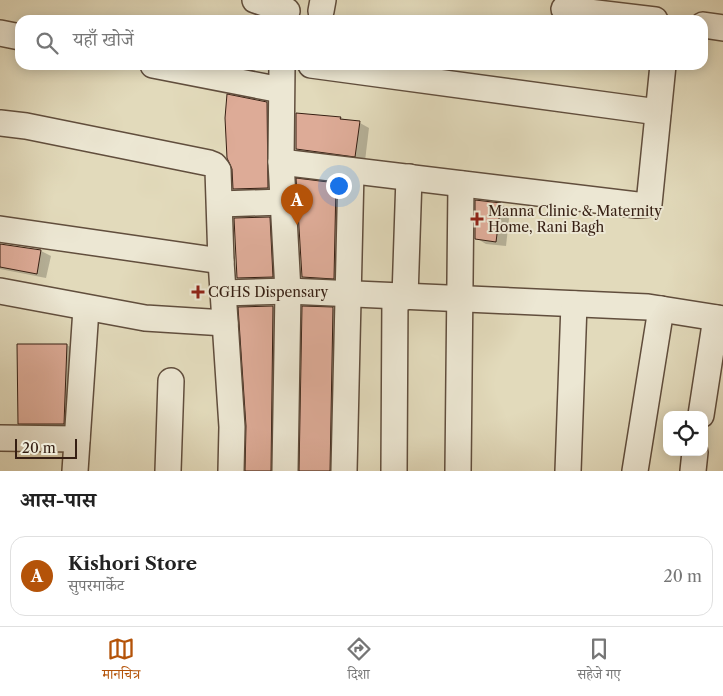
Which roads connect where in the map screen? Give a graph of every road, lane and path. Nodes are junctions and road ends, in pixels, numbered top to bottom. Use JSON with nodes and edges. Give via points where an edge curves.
{"nodes":[{"id":1,"x":255,"y":0,"type":"edge"},
{"id":2,"x":564,"y":9,"type":"dead end"},
{"id":3,"x":287,"y":10,"type":"edge"},
{"id":4,"x":614,"y":15,"type":"edge"},
{"id":5,"x":708,"y":26,"type":"edge"},
{"id":6,"x":723,"y":28,"type":"edge"},
{"id":7,"x":0,"y":33,"type":"edge"},
{"id":8,"x":15,"y":36,"type":"edge"},
{"id":9,"x":178,"y":70,"type":"edge"},
{"id":10,"x":282,"y":70,"type":"edge"},
{"id":11,"x":348,"y":70,"type":"edge"},
{"id":12,"x":662,"y":70,"type":"edge"},
{"id":13,"x":281,"y":90,"type":"junction"},
{"id":14,"x":658,"y":112,"type":"junction"},
{"id":15,"x":0,"y":123,"type":"edge"},
{"id":16,"x":281,"y":162,"type":"junction"},
{"id":17,"x":351,"y":171,"type":"junction"},
{"id":18,"x":409,"y":178,"type":"junction"},
{"id":19,"x":461,"y":184,"type":"junction"},
{"id":20,"x":283,"y":202,"type":"junction"},
{"id":21,"x":220,"y":204,"type":"junction"},
{"id":22,"x":0,"y":229,"type":"edge"},
{"id":23,"x":220,"y":261,"type":"junction"},
{"id":24,"x":0,"y":291,"type":"edge"},
{"id":25,"x":288,"y":292,"type":"junction"},
{"id":26,"x":223,"y":293,"type":"junction"},
{"id":27,"x":348,"y":294,"type":"junction"},
{"id":28,"x":400,"y":297,"type":"junction"},
{"id":29,"x":460,"y":299,"type":"junction"},
{"id":30,"x":574,"y":304,"type":"junction"},
{"id":31,"x":86,"y":309,"type":"junction"},
{"id":32,"x":661,"y":309,"type":"junction"},
{"id":33,"x":719,"y":318,"type":"edge"},
{"id":34,"x":225,"y":324,"type":"junction"},
{"id":35,"x":171,"y":381,"type":"dead end"},
{"id":36,"x":702,"y":411,"type":"edge"},
{"id":37,"x":0,"y":438,"type":"edge"},
{"id":38,"x":77,"y":439,"type":"junction"},
{"id":39,"x":694,"y":456,"type":"edge"},
{"id":40,"x":75,"y":471,"type":"edge"},
{"id":41,"x":168,"y":471,"type":"edge"},
{"id":42,"x":231,"y":471,"type":"edge"},
{"id":43,"x":285,"y":471,"type":"edge"},
{"id":44,"x":344,"y":471,"type":"edge"},
{"id":45,"x":394,"y":471,"type":"edge"},
{"id":46,"x":458,"y":471,"type":"edge"},
{"id":47,"x":568,"y":471,"type":"edge"},
{"id":48,"x":635,"y":471,"type":"edge"},
{"id":49,"x":692,"y":471,"type":"edge"}],
"edges":[{"from":1,"to":3,"type":"street"},
{"from":2,"to":4,"type":"street"},
{"from":5,"to":6,"type":"street"},
{"from":7,"to":8,"type":"street"},
{"from":9,"to":13,"type":"street"},
{"from":10,"to":13,"type":"street"},
{"from":11,"to":14,"type":"street"},
{"from":12,"to":14,"type":"street"},
{"from":13,"to":16,"type":"street"},
{"from":14,"to":19,"type":"street","via":[[649,204]]},
{"from":15,"to":21,"type":"street","via":[[214,165],[218,170]]},
{"from":16,"to":17,"type":"street"},
{"from":16,"to":20,"type":"street"},
{"from":17,"to":18,"type":"street"},
{"from":17,"to":27,"type":"street"},
{"from":18,"to":19,"type":"street"},
{"from":18,"to":28,"type":"street"},
{"from":19,"to":29,"type":"street"},
{"from":20,"to":21,"type":"street"},
{"from":20,"to":25,"type":"street"},
{"from":21,"to":23,"type":"street"},
{"from":22,"to":23,"type":"street"},
{"from":23,"to":26,"type":"street"},
{"from":24,"to":31,"type":"street"},
{"from":25,"to":26,"type":"street"},
{"from":25,"to":27,"type":"street"},
{"from":25,"to":43,"type":"street"},
{"from":26,"to":34,"type":"street"},
{"from":27,"to":28,"type":"street"},
{"from":27,"to":44,"type":"street"},
{"from":28,"to":29,"type":"street"},
{"from":28,"to":45,"type":"street"},
{"from":29,"to":30,"type":"street"},
{"from":29,"to":46,"type":"street"},
{"from":30,"to":32,"type":"street"},
{"from":30,"to":47,"type":"street"},
{"from":31,"to":34,"type":"street","via":[[145,318]]},
{"from":31,"to":38,"type":"street"},
{"from":32,"to":33,"type":"street"},
{"from":32,"to":48,"type":"street"},
{"from":33,"to":36,"type":"street"},
{"from":34,"to":42,"type":"street","via":[[232,427]]},
{"from":35,"to":41,"type":"street"},
{"from":37,"to":38,"type":"street"},
{"from":38,"to":40,"type":"street"},
{"from":39,"to":49,"type":"street"}]}
